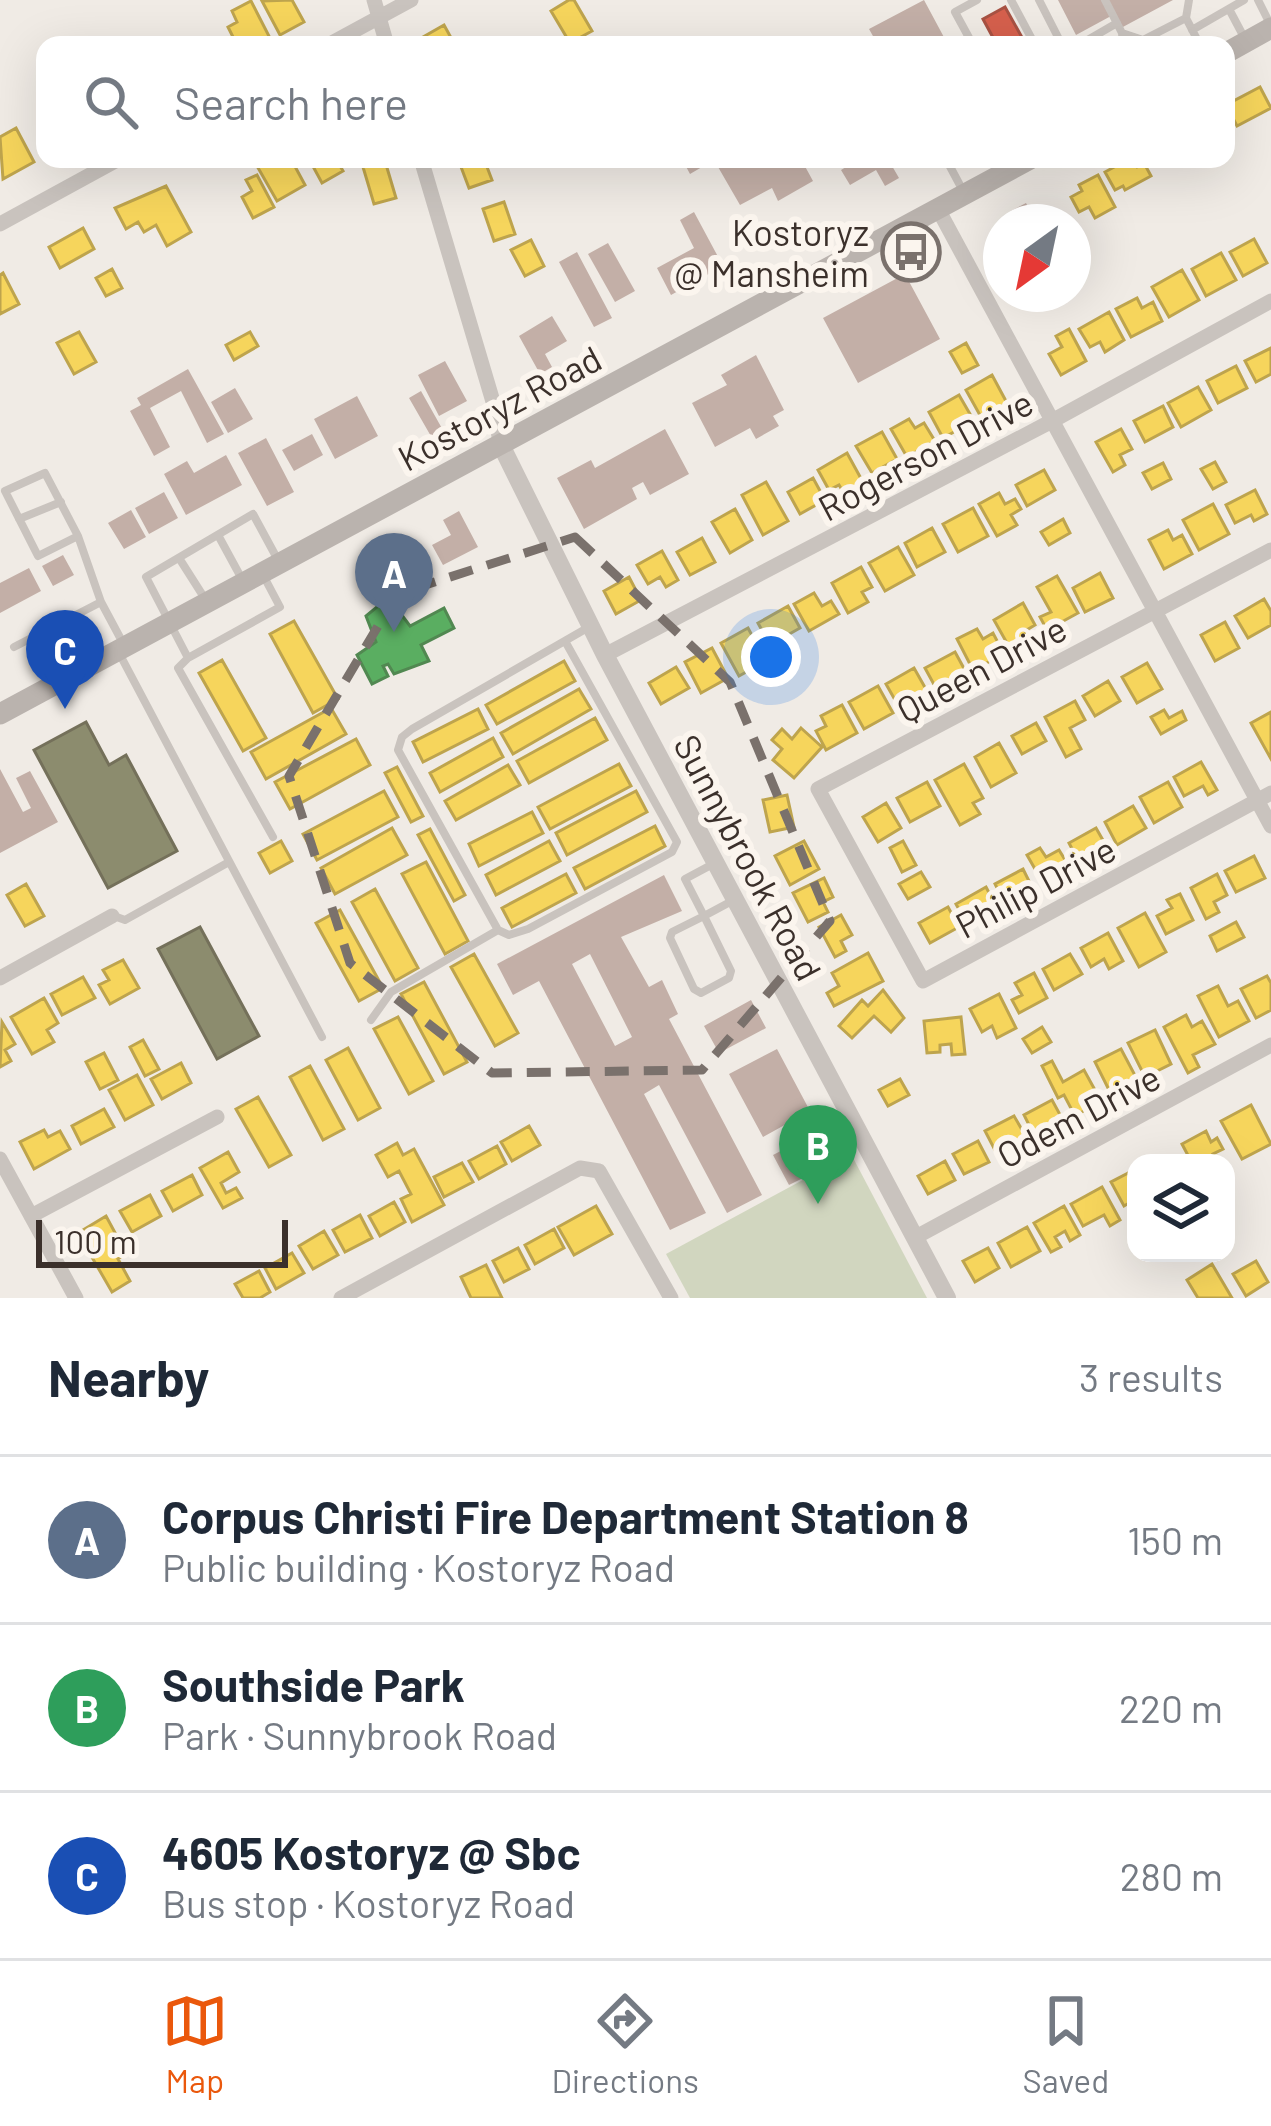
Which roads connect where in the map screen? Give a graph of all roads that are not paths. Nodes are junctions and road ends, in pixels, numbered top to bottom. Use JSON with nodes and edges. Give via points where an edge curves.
{"nodes":[{"id":1,"x":411,"y":0,"type":"edge"},
{"id":2,"x":976,"y":0,"type":"edge"},
{"id":3,"x":1011,"y":0,"type":"edge"},
{"id":4,"x":1039,"y":0,"type":"edge"},
{"id":5,"x":1105,"y":0,"type":"edge"},
{"id":6,"x":1189,"y":0,"type":"edge"},
{"id":7,"x":1258,"y":0,"type":"edge"},
{"id":8,"x":1236,"y":3,"type":"edge"},
{"id":9,"x":376,"y":9,"type":"edge"},
{"id":10,"x":1186,"y":18,"type":"junction"},
{"id":11,"x":1117,"y":23,"type":"junction"},
{"id":12,"x":1271,"y":28,"type":"edge"},
{"id":13,"x":1192,"y":30,"type":"junction"},
{"id":14,"x":1122,"y":33,"type":"junction"},
{"id":15,"x":340,"y":36,"type":"edge"},
{"id":16,"x":968,"y":36,"type":"edge"},
{"id":17,"x":1030,"y":36,"type":"edge"},
{"id":18,"x":1058,"y":36,"type":"edge"},
{"id":19,"x":1095,"y":36,"type":"edge"},
{"id":20,"x":1122,"y":36,"type":"edge"},
{"id":21,"x":1130,"y":36,"type":"edge"},
{"id":22,"x":1155,"y":36,"type":"edge"},
{"id":23,"x":1195,"y":36,"type":"edge"},
{"id":24,"x":1236,"y":48,"type":"edge"},
{"id":25,"x":103,"y":168,"type":"edge"},
{"id":26,"x":424,"y":168,"type":"edge"},
{"id":27,"x":951,"y":168,"type":"edge"},
{"id":28,"x":1006,"y":168,"type":"edge"},
{"id":29,"x":965,"y":194,"type":"junction"},
{"id":30,"x":938,"y":209,"type":"junction"},
{"id":31,"x":0,"y":224,"type":"edge"},
{"id":32,"x":1271,"y":301,"type":"edge"},
{"id":33,"x":1052,"y":421,"type":"junction"},
{"id":34,"x":500,"y":443,"type":"junction"},
{"id":35,"x":61,"y":502,"type":"junction"},
{"id":36,"x":19,"y":519,"type":"junction"},
{"id":37,"x":218,"y":535,"type":"junction"},
{"id":38,"x":78,"y":536,"type":"junction"},
{"id":39,"x":1271,"y":550,"type":"edge"},
{"id":40,"x":179,"y":558,"type":"junction"},
{"id":41,"x":262,"y":572,"type":"junction"},
{"id":42,"x":101,"y":602,"type":"junction"},
{"id":43,"x":207,"y":602,"type":"junction"},
{"id":44,"x":1154,"y":610,"type":"junction"},
{"id":45,"x":169,"y":622,"type":"junction"},
{"id":46,"x":59,"y":624,"type":"junction"},
{"id":47,"x":590,"y":626,"type":"junction"},
{"id":48,"x":565,"y":640,"type":"junction"},
{"id":49,"x":14,"y":646,"type":"dead end"},
{"id":50,"x":121,"y":648,"type":"junction"},
{"id":51,"x":605,"y":655,"type":"junction"},
{"id":52,"x":188,"y":658,"type":"junction"},
{"id":53,"x":82,"y":670,"type":"junction"},
{"id":54,"x":0,"y":714,"type":"edge"},
{"id":55,"x":1264,"y":797,"type":"edge"},
{"id":56,"x":1271,"y":826,"type":"edge"},
{"id":57,"x":273,"y":837,"type":"dead end"},
{"id":58,"x":229,"y":862,"type":"junction"},
{"id":59,"x":715,"y":863,"type":"junction"},
{"id":60,"x":872,"y":885,"type":"joint"},
{"id":61,"x":734,"y":900,"type":"junction"},
{"id":62,"x":112,"y":916,"type":"joint"},
{"id":63,"x":704,"y":916,"type":"junction"},
{"id":64,"x":498,"y":930,"type":"junction"},
{"id":65,"x":0,"y":978,"type":"edge"},
{"id":66,"x":371,"y":1020,"type":"dead end"},
{"id":67,"x":322,"y":1037,"type":"dead end"},
{"id":68,"x":1271,"y":1045,"type":"edge"},
{"id":69,"x":217,"y":1117,"type":"dead end"},
{"id":70,"x":0,"y":1159,"type":"edge"},
{"id":71,"x":31,"y":1216,"type":"junction"},
{"id":72,"x":914,"y":1238,"type":"junction"},
{"id":73,"x":76,"y":1298,"type":"edge"},
{"id":74,"x":341,"y":1298,"type":"edge"},
{"id":75,"x":671,"y":1298,"type":"edge"},
{"id":76,"x":946,"y":1298,"type":"edge"}],
"edges":[{"from":1,"to":9,"type":"street"},
{"from":2,"to":16,"type":"lane","via":[[955,12]]},
{"from":3,"to":17,"type":"lane"},
{"from":4,"to":18,"type":"lane"},
{"from":5,"to":11,"type":"lane"},
{"from":6,"to":10,"type":"lane"},
{"from":7,"to":12,"type":"lane"},
{"from":8,"to":13,"type":"lane"},
{"from":8,"to":24,"type":"lane"},
{"from":9,"to":15,"type":"street"},
{"from":10,"to":13,"type":"lane"},
{"from":10,"to":22,"type":"lane"},
{"from":11,"to":14,"type":"lane"},
{"from":11,"to":19,"type":"lane"},
{"from":12,"to":24,"type":"main road"},
{"from":13,"to":23,"type":"lane"},
{"from":14,"to":20,"type":"lane"},
{"from":14,"to":21,"type":"lane"},
{"from":25,"to":31,"type":"street"},
{"from":26,"to":34,"type":"street"},
{"from":27,"to":29,"type":"lane"},
{"from":28,"to":29,"type":"main road","name":"Kostoryz Road"},
{"from":29,"to":30,"type":"main road","name":"Kostoryz Road"},
{"from":30,"to":33,"type":"street"},
{"from":30,"to":34,"type":"main road","name":"Kostoryz Road"},
{"from":32,"to":33,"type":"street","name":"Rogerson Drive"},
{"from":33,"to":44,"type":"street"},
{"from":33,"to":51,"type":"street","name":"Rogerson Drive"},
{"from":34,"to":41,"type":"main road","name":"Kostoryz Road"},
{"from":34,"to":47,"type":"street","name":"Sunnybrook Road"},
{"from":35,"to":36,"type":"lane"},
{"from":35,"to":36,"type":"lane","via":[[45,473],[5,490]]},
{"from":35,"to":38,"type":"lane"},
{"from":36,"to":38,"type":"lane","via":[[38,556]]},
{"from":37,"to":40,"type":"lane"},
{"from":37,"to":41,"type":"lane"},
{"from":37,"to":41,"type":"lane","via":[[253,514]]},
{"from":38,"to":42,"type":"lane"},
{"from":39,"to":44,"type":"street","name":"Queen Drive"},
{"from":40,"to":43,"type":"lane"},
{"from":40,"to":45,"type":"lane","via":[[146,577]]},
{"from":41,"to":43,"type":"main road","name":"Kostoryz Road"},
{"from":41,"to":52,"type":"lane","via":[[280,607]]},
{"from":42,"to":46,"type":"lane"},
{"from":42,"to":50,"type":"lane"},
{"from":43,"to":45,"type":"main road","name":"Kostoryz Road"},
{"from":44,"to":55,"type":"street"},
{"from":44,"to":60,"type":"street","name":"Queen Drive","via":[[818,789]]},
{"from":45,"to":50,"type":"main road","name":"Kostoryz Road"},
{"from":45,"to":52,"type":"lane"},
{"from":46,"to":49,"type":"lane"},
{"from":46,"to":53,"type":"lane"},
{"from":47,"to":48,"type":"lane"},
{"from":47,"to":51,"type":"street","name":"Sunnybrook Road"},
{"from":48,"to":64,"type":"lane","via":[[412,729],[398,750]]},
{"from":48,"to":64,"type":"lane","via":[[677,842],[672,852],[528,929]]},
{"from":50,"to":53,"type":"main road","name":"Kostoryz Road"},
{"from":50,"to":58,"type":"lane"},
{"from":51,"to":59,"type":"street","name":"Sunnybrook Road"},
{"from":52,"to":57,"type":"lane","via":[[178,668]]},
{"from":53,"to":54,"type":"main road","name":"Kostoryz Road"},
{"from":55,"to":56,"type":"street"},
{"from":55,"to":60,"type":"street","name":"Philip Drive","via":[[922,980]]},
{"from":58,"to":62,"type":"lane","via":[[125,920]]},
{"from":58,"to":67,"type":"lane"},
{"from":59,"to":61,"type":"street","name":"Sunnybrook Road"},
{"from":59,"to":63,"type":"lane","via":[[685,879]]},
{"from":61,"to":63,"type":"lane"},
{"from":61,"to":72,"type":"street","name":"Sunnybrook Road"},
{"from":62,"to":65,"type":"street"},
{"from":63,"to":63,"type":"lane","via":[[731,971],[701,993],[670,938]]},
{"from":64,"to":66,"type":"lane","via":[[391,992]]},
{"from":68,"to":72,"type":"street","name":"Odem Drive"},
{"from":69,"to":71,"type":"street"},
{"from":70,"to":71,"type":"street"},
{"from":71,"to":73,"type":"street"},
{"from":72,"to":76,"type":"street","name":"Sunnybrook Road"},
{"from":74,"to":75,"type":"street","via":[[580,1168],[599,1171]]}]}
